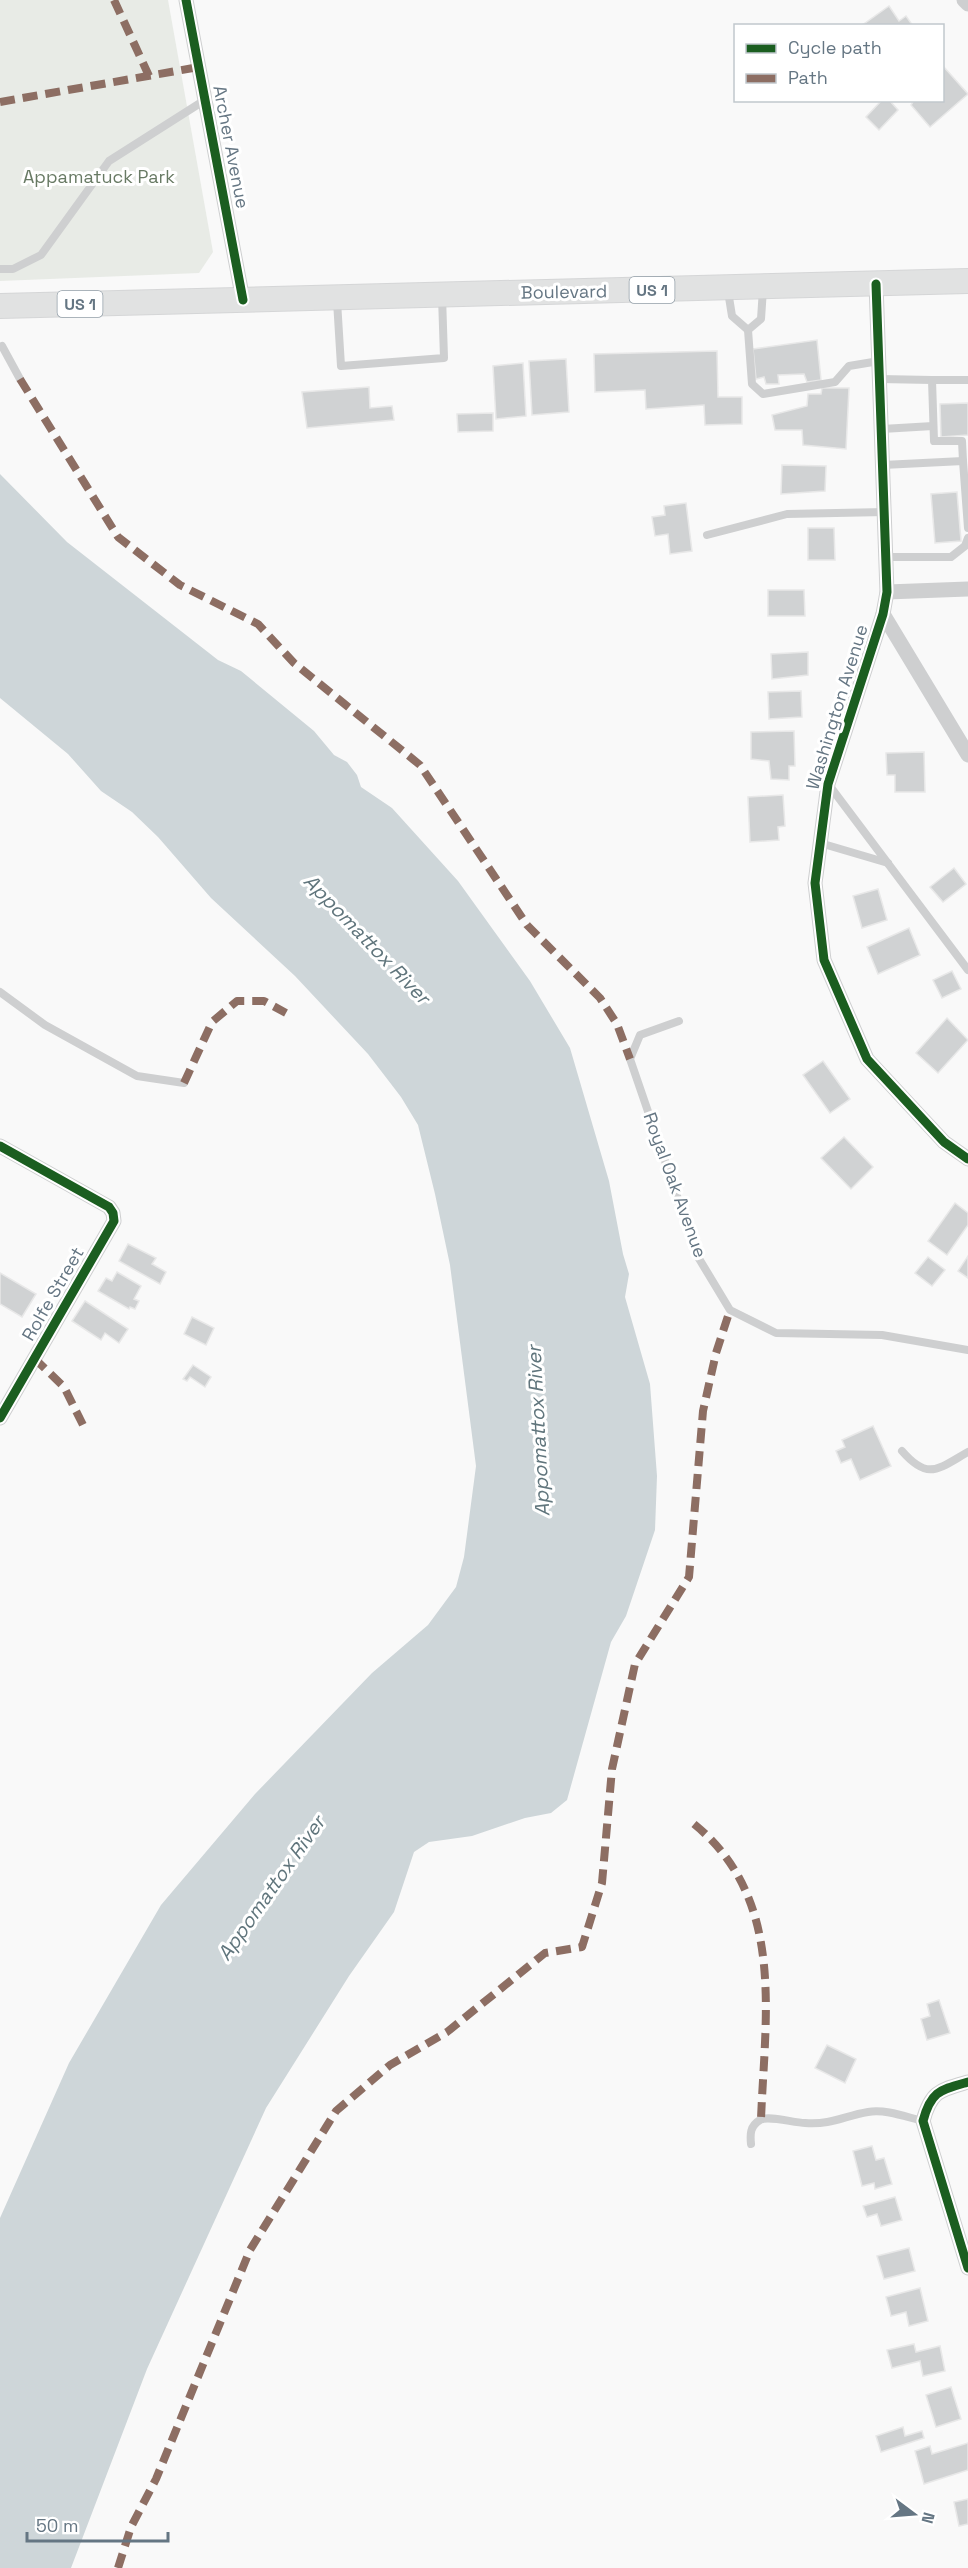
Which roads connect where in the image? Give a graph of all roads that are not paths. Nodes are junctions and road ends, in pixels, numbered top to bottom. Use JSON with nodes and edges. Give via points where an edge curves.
{"nodes":[{"id":1,"x":186,"y":0,"type":"edge"},
{"id":2,"x":964,"y":0,"type":"edge"},
{"id":3,"x":968,"y":4,"type":"edge"},
{"id":4,"x":205,"y":100,"type":"junction"},
{"id":5,"x":0,"y":269,"type":"edge"},
{"id":6,"x":968,"y":282,"type":"edge"},
{"id":7,"x":876,"y":284,"type":"junction"},
{"id":8,"x":763,"y":287,"type":"junction"},
{"id":9,"x":728,"y":288,"type":"junction"},
{"id":10,"x":442,"y":295,"type":"junction"},
{"id":11,"x":336,"y":297,"type":"junction"},
{"id":12,"x":243,"y":300,"type":"junction"},
{"id":13,"x":0,"y":306,"type":"edge"},
{"id":14,"x":748,"y":330,"type":"junction"},
{"id":15,"x":2,"y":346,"type":"dead end"},
{"id":16,"x":879,"y":362,"type":"junction"},
{"id":17,"x":20,"y":379,"type":"dead end"},
{"id":18,"x":880,"y":379,"type":"junction"},
{"id":19,"x":932,"y":380,"type":"junction"},
{"id":20,"x":968,"y":380,"type":"edge"},
{"id":21,"x":933,"y":426,"type":"junction"},
{"id":22,"x":882,"y":429,"type":"junction"},
{"id":23,"x":965,"y":441,"type":"edge"},
{"id":24,"x":963,"y":461,"type":"junction"},
{"id":25,"x":883,"y":465,"type":"junction"},
{"id":26,"x":885,"y":512,"type":"junction"},
{"id":27,"x":968,"y":528,"type":"edge"},
{"id":28,"x":707,"y":536,"type":"dead end"},
{"id":29,"x":968,"y":537,"type":"edge"},
{"id":30,"x":886,"y":557,"type":"junction"},
{"id":31,"x":968,"y":589,"type":"edge"},
{"id":32,"x":887,"y":592,"type":"junction"},
{"id":33,"x":883,"y":614,"type":"junction"},
{"id":34,"x":968,"y":755,"type":"edge"},
{"id":35,"x":828,"y":784,"type":"junction"},
{"id":36,"x":820,"y":843,"type":"junction"},
{"id":37,"x":888,"y":863,"type":"junction"},
{"id":38,"x":968,"y":970,"type":"edge"},
{"id":39,"x":0,"y":992,"type":"edge"},
{"id":40,"x":679,"y":1021,"type":"dead end"},
{"id":41,"x":184,"y":1083,"type":"dead end"},
{"id":42,"x":0,"y":1146,"type":"edge"},
{"id":43,"x":968,"y":1159,"type":"edge"},
{"id":44,"x":968,"y":1350,"type":"edge"},
{"id":45,"x":0,"y":1418,"type":"edge"},
{"id":46,"x":902,"y":1451,"type":"dead end"},
{"id":47,"x":968,"y":1452,"type":"edge"},
{"id":48,"x":968,"y":2082,"type":"edge"},
{"id":49,"x":923,"y":2121,"type":"junction"},
{"id":50,"x":751,"y":2144,"type":"dead end"},
{"id":51,"x":968,"y":2268,"type":"edge"}],
"edges":[{"from":1,"to":4,"type":"street","name":"Archer Avenue"},
{"from":2,"to":3,"type":"street"},
{"from":4,"to":5,"type":"lane","via":[[109,161],[41,255],[13,269]]},
{"from":4,"to":12,"type":"street","name":"Archer Avenue"},
{"from":6,"to":7,"type":"main road","name":"Boulevard","number":"US 1"},
{"from":7,"to":8,"type":"main road","name":"Boulevard","number":"US 1"},
{"from":7,"to":16,"type":"street","name":"Washington Avenue"},
{"from":8,"to":9,"type":"main road","name":"Boulevard","number":"US 1"},
{"from":8,"to":14,"type":"lane","via":[[761,319]]},
{"from":9,"to":10,"type":"main road","name":"Boulevard","number":"US 1"},
{"from":9,"to":14,"type":"lane","via":[[732,316]]},
{"from":10,"to":11,"type":"main road","name":"Boulevard","number":"US 1"},
{"from":10,"to":11,"type":"lane","via":[[444,358],[340,366]]},
{"from":11,"to":12,"type":"main road","name":"Boulevard","number":"US 1"},
{"from":12,"to":13,"type":"main road","name":"Boulevard","number":"US 1"},
{"from":14,"to":16,"type":"lane","via":[[752,384],[763,394],[835,382],[849,366]]},
{"from":15,"to":17,"type":"lane"},
{"from":16,"to":18,"type":"street","name":"Washington Avenue"},
{"from":18,"to":19,"type":"lane"},
{"from":18,"to":22,"type":"street","name":"Washington Avenue"},
{"from":19,"to":20,"type":"lane"},
{"from":19,"to":21,"type":"lane"},
{"from":21,"to":22,"type":"lane"},
{"from":21,"to":23,"type":"lane","via":[[934,441]]},
{"from":22,"to":25,"type":"street","name":"Washington Avenue"},
{"from":23,"to":24,"type":"lane"},
{"from":24,"to":25,"type":"lane"},
{"from":24,"to":27,"type":"lane"},
{"from":25,"to":26,"type":"street","name":"Washington Avenue"},
{"from":26,"to":28,"type":"lane","via":[[787,514]]},
{"from":26,"to":30,"type":"street","name":"Washington Avenue"},
{"from":29,"to":30,"type":"lane","via":[[965,546],[951,557]]},
{"from":30,"to":32,"type":"street","name":"Washington Avenue"},
{"from":31,"to":32,"type":"street"},
{"from":32,"to":33,"type":"street","name":"Washington Avenue"},
{"from":33,"to":34,"type":"street"},
{"from":33,"to":35,"type":"street","name":"Washington Avenue"},
{"from":35,"to":36,"type":"street","name":"Washington Avenue"},
{"from":35,"to":37,"type":"lane"},
{"from":36,"to":37,"type":"lane"},
{"from":36,"to":43,"type":"street","name":"Washington Avenue","via":[[815,883],[824,960],[867,1059],[944,1142]]},
{"from":37,"to":38,"type":"lane"},
{"from":39,"to":41,"type":"lane","via":[[45,1025],[137,1076]]},
{"from":40,"to":44,"type":"lane","name":"Royal Oak Avenue","via":[[640,1035],[630,1059],[698,1257],[730,1310],[776,1333],[882,1335]]},
{"from":42,"to":45,"type":"street","name":"Rolfe Street","via":[[109,1207],[114,1221]]},
{"from":46,"to":47,"type":"lane","via":[[920,1469],[929,1470]]},
{"from":48,"to":49,"type":"street","via":[[939,2091]]},
{"from":49,"to":50,"type":"lane","via":[[880,2111],[818,2124],[761,2119],[750,2133]]},
{"from":49,"to":51,"type":"street"}]}
